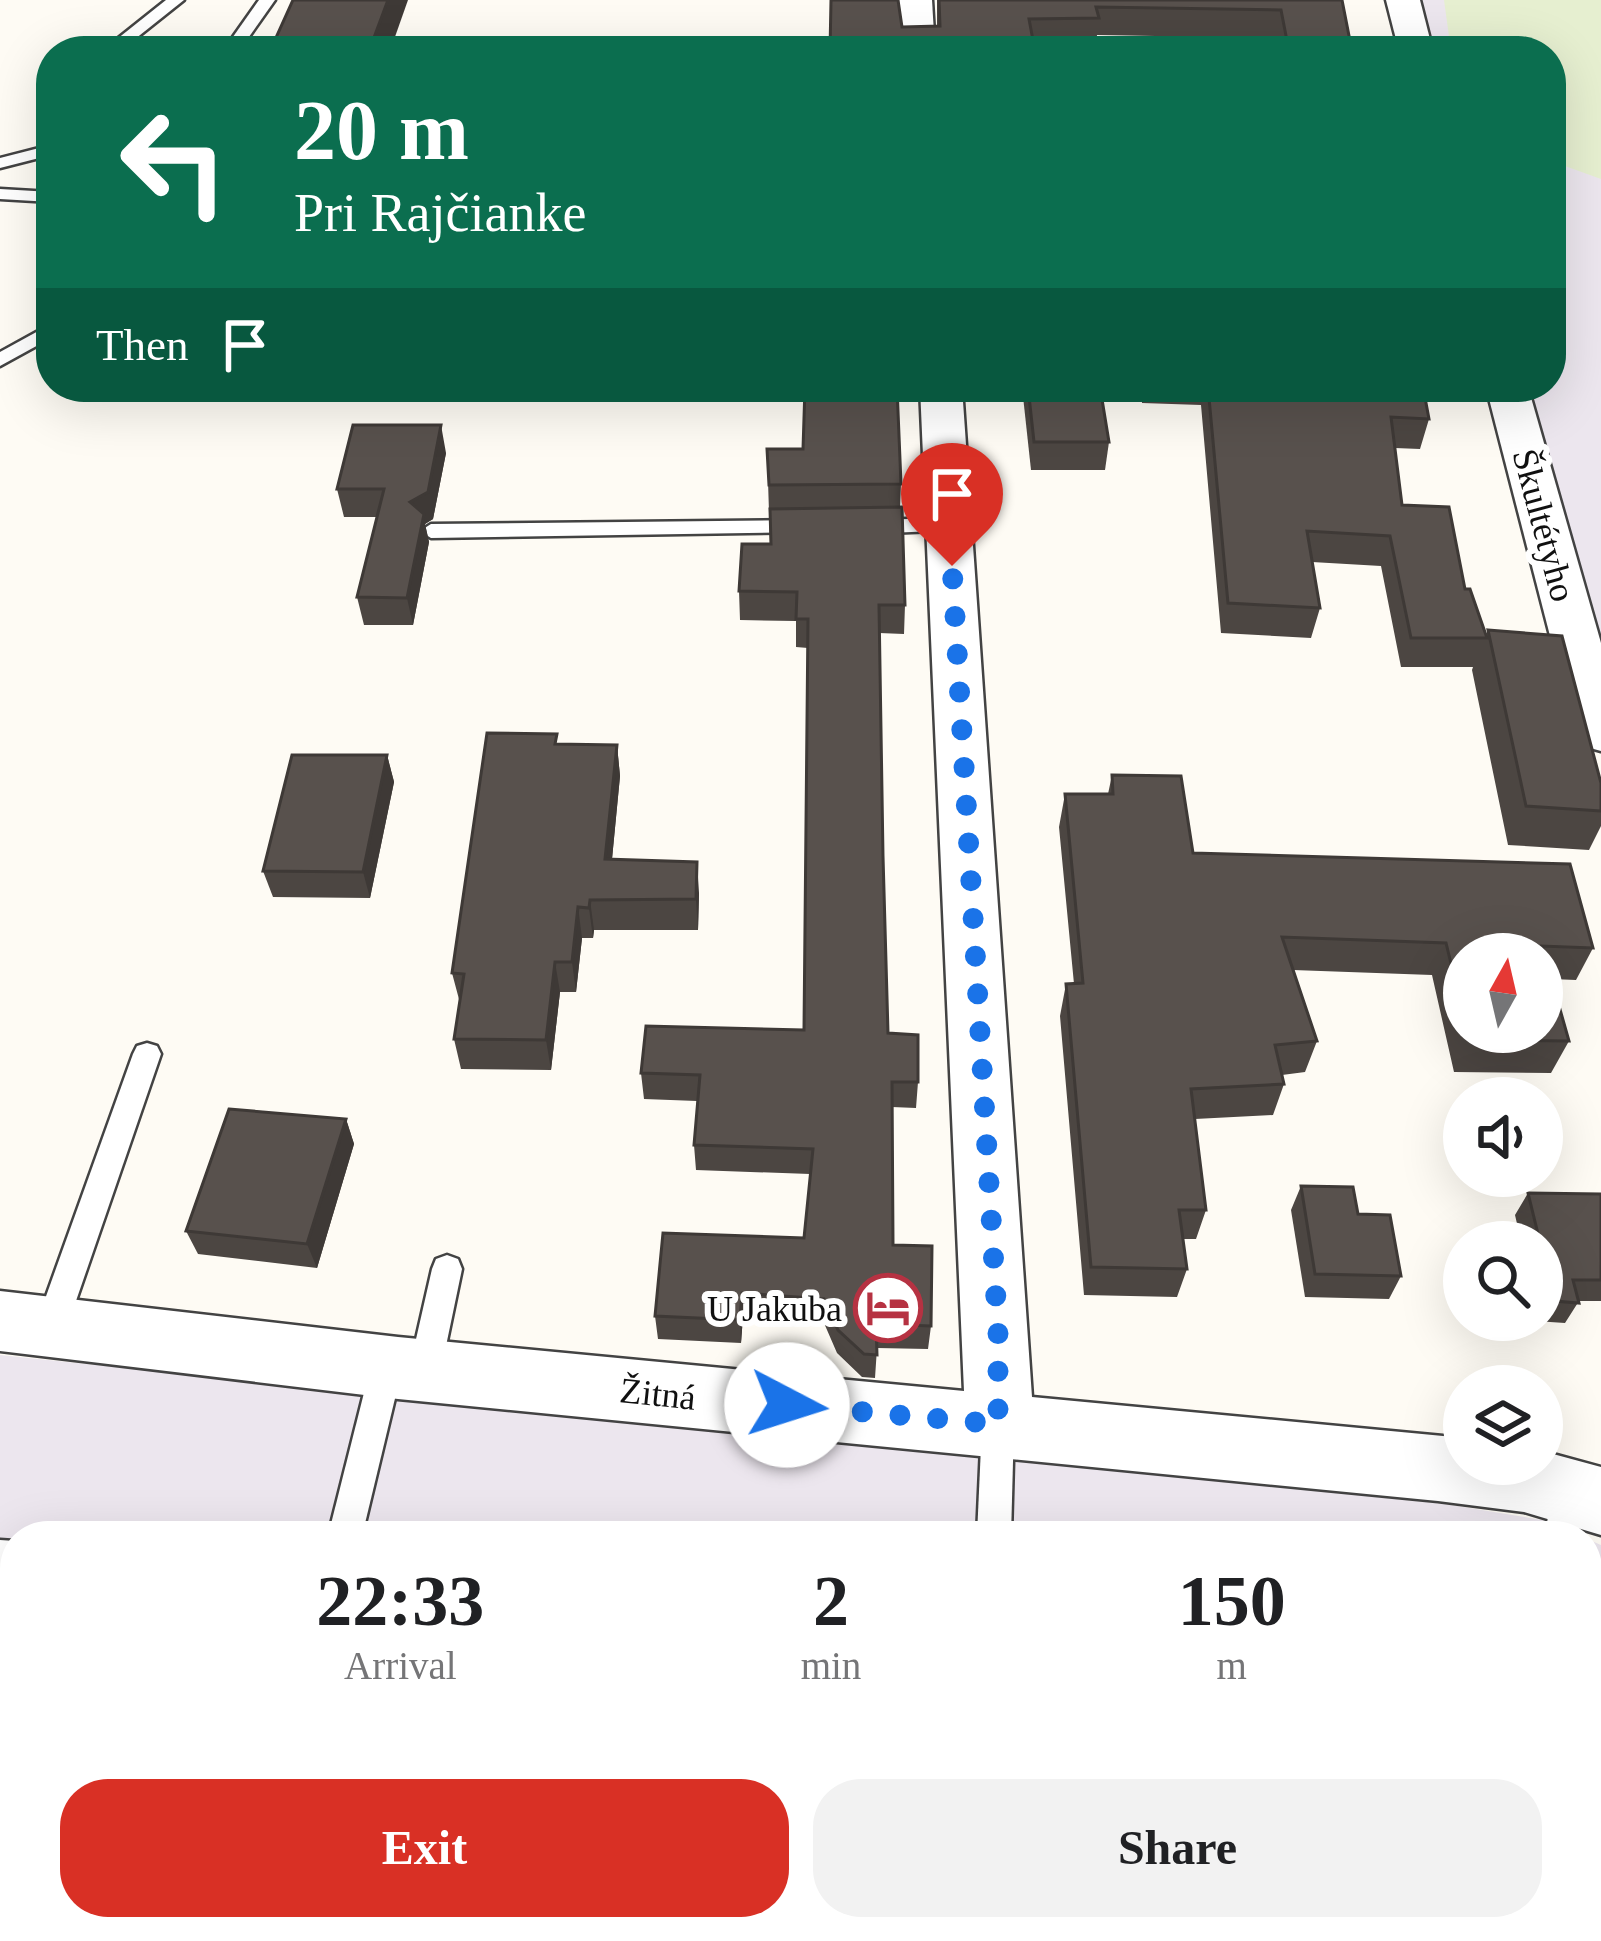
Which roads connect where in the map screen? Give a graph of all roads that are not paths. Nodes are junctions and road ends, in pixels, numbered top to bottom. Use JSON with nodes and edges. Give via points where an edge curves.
{"nodes":[{"id":1,"x":176,"y":0,"type":"edge"},
{"id":2,"x":267,"y":0,"type":"edge"},
{"id":3,"x":915,"y":0,"type":"edge"},
{"id":4,"x":1402,"y":0,"type":"edge"},
{"id":5,"x":129,"y":36,"type":"edge"},
{"id":6,"x":242,"y":36,"type":"edge"},
{"id":7,"x":917,"y":36,"type":"edge"},
{"id":8,"x":1412,"y":36,"type":"edge"},
{"id":9,"x":36,"y":154,"type":"edge"},
{"id":10,"x":0,"y":163,"type":"edge"},
{"id":11,"x":0,"y":194,"type":"edge"},
{"id":12,"x":36,"y":196,"type":"edge"},
{"id":13,"x":36,"y":339,"type":"edge"},
{"id":14,"x":0,"y":360,"type":"edge"},
{"id":15,"x":942,"y":402,"type":"edge"},
{"id":16,"x":1511,"y":402,"type":"edge"},
{"id":17,"x":950,"y":525,"type":"junction"},
{"id":18,"x":431,"y":531,"type":"dead end"},
{"id":19,"x":1601,"y":733,"type":"edge"},
{"id":20,"x":147,"y":1054,"type":"dead end"},
{"id":21,"x":447,"y":1269,"type":"dead end"},
{"id":22,"x":26,"y":1324,"type":"edge"},
{"id":23,"x":406,"y":1368,"type":"junction"},
{"id":24,"x":998,"y":1424,"type":"junction"},
{"id":25,"x":1577,"y":1509,"type":"edge"},
{"id":26,"x":350,"y":1521,"type":"edge"},
{"id":27,"x":995,"y":1521,"type":"edge"}],
"edges":[{"from":1,"to":5,"type":"lane"},
{"from":2,"to":6,"type":"lane"},
{"from":3,"to":7,"type":"street"},
{"from":4,"to":8,"type":"street"},
{"from":9,"to":10,"type":"lane"},
{"from":11,"to":12,"type":"lane"},
{"from":13,"to":14,"type":"lane"},
{"from":15,"to":17,"type":"street"},
{"from":16,"to":19,"type":"street","name":"Škultétyho"},
{"from":17,"to":18,"type":"lane"},
{"from":17,"to":24,"type":"street"},
{"from":20,"to":22,"type":"lane"},
{"from":21,"to":23,"type":"lane"},
{"from":22,"to":23,"type":"street","name":"Žitná"},
{"from":23,"to":24,"type":"street","name":"Žitná"},
{"from":23,"to":26,"type":"lane"},
{"from":24,"to":25,"type":"street","name":"Žitná","via":[[1438,1468]]},
{"from":24,"to":27,"type":"lane"}]}
